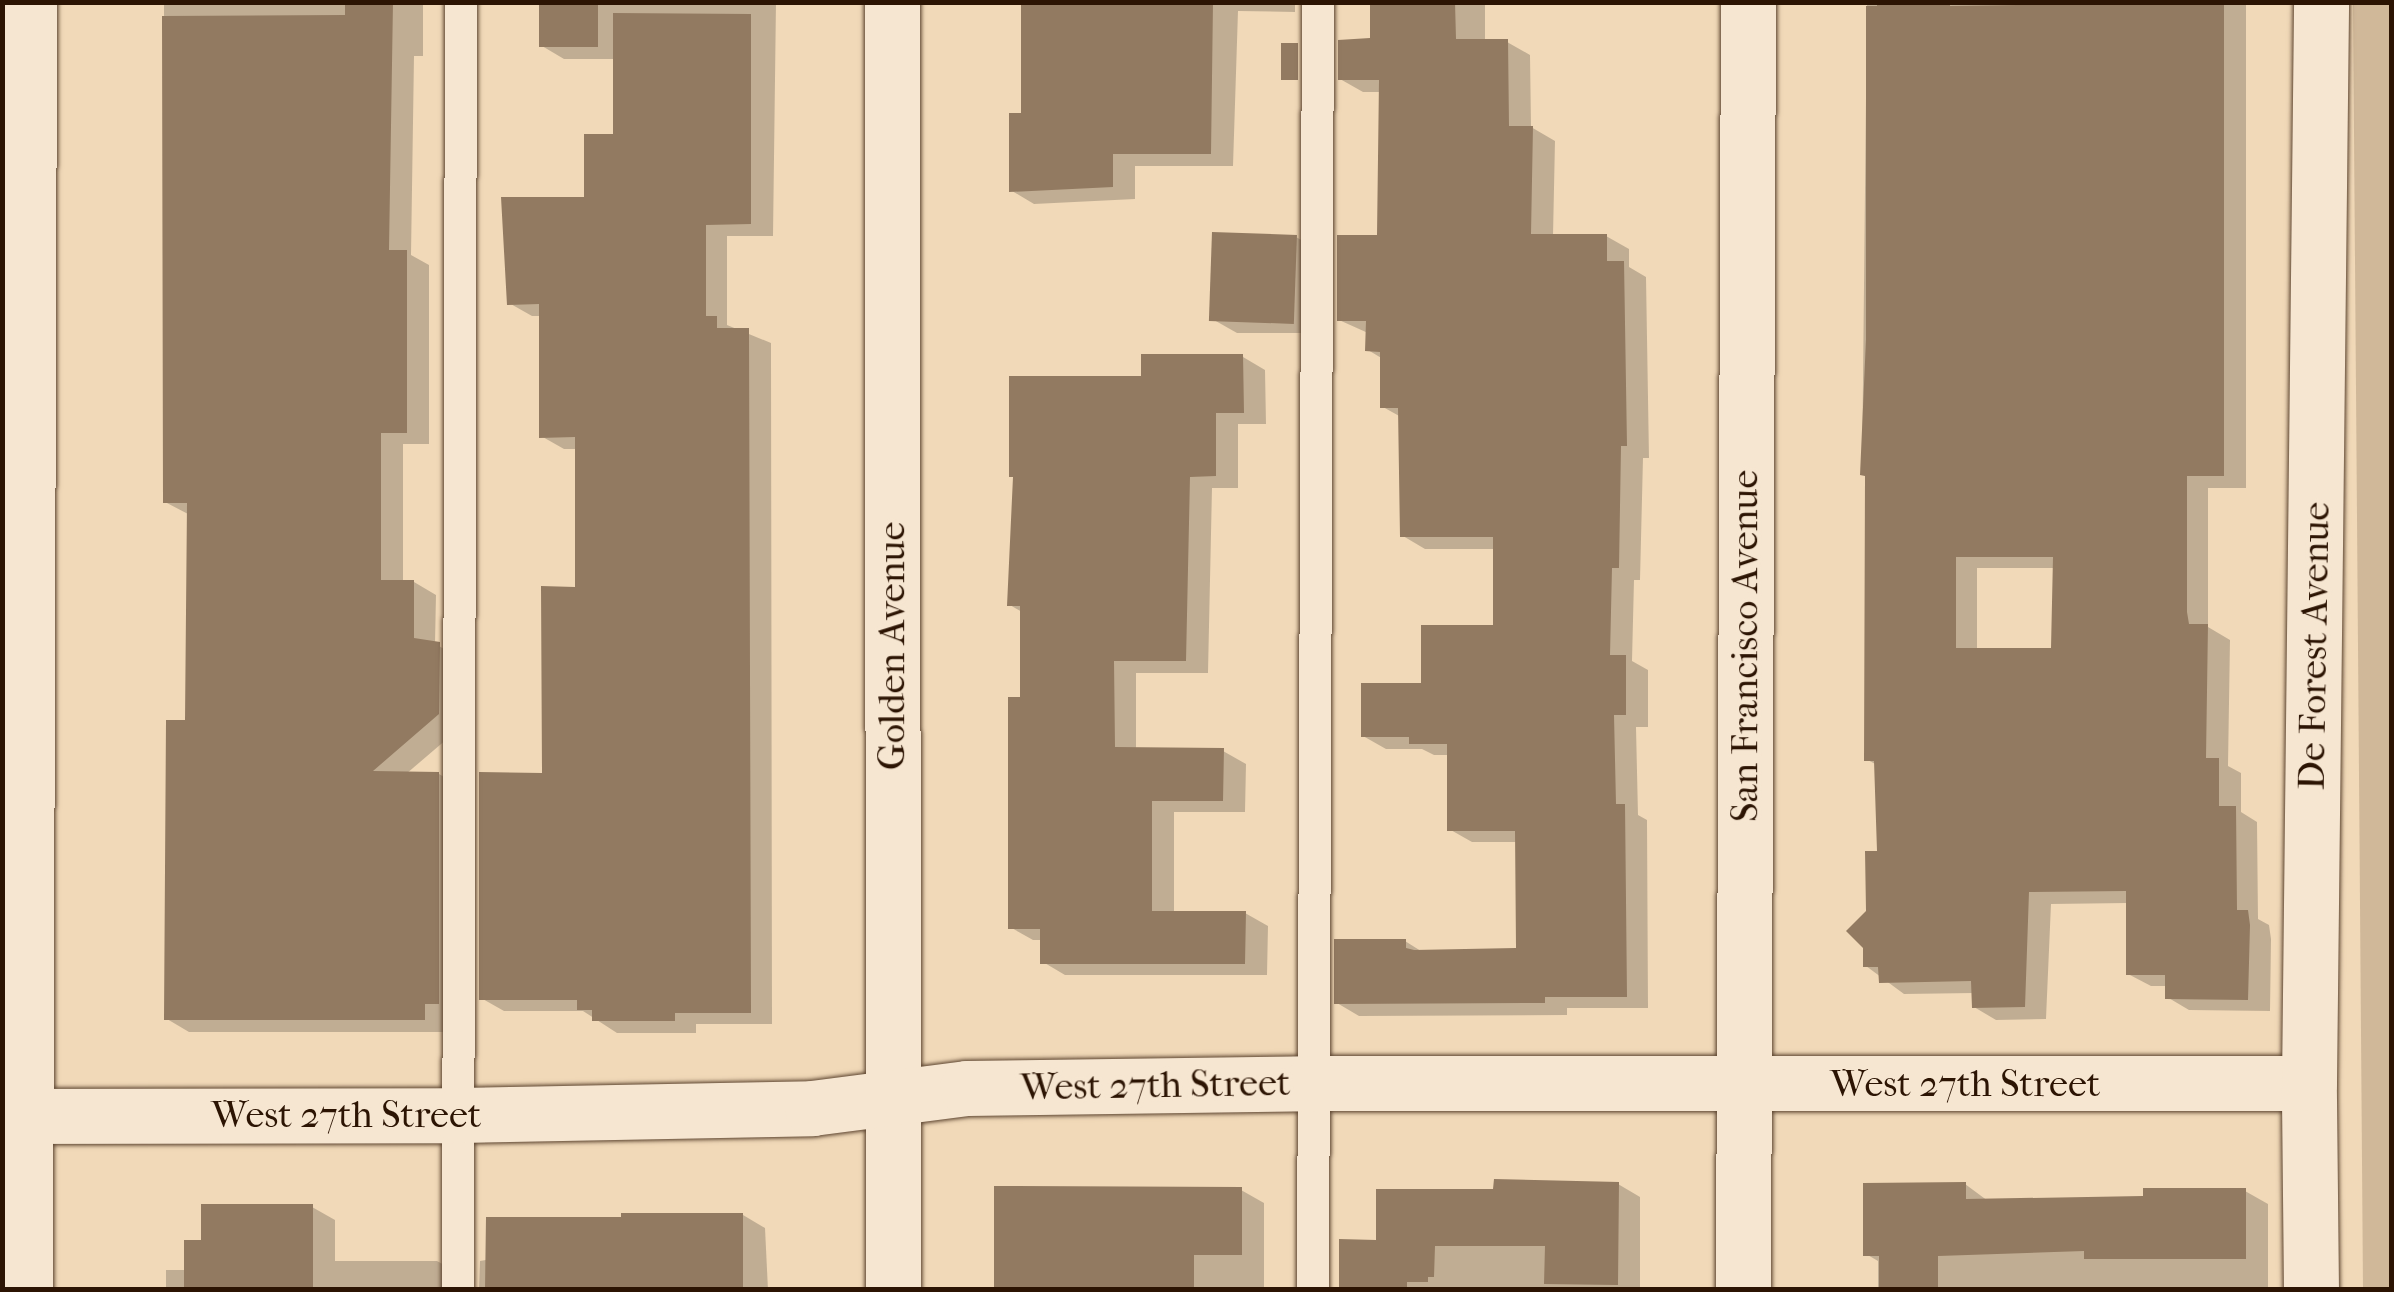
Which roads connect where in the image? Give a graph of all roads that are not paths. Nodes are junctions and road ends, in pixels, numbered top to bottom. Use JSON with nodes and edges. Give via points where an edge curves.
{"nodes":[{"id":1,"x":29,"y":2,"type":"edge"},
{"id":2,"x":462,"y":2,"type":"edge"},
{"id":3,"x":892,"y":2,"type":"edge"},
{"id":4,"x":1318,"y":2,"type":"edge"},
{"id":5,"x":1748,"y":2,"type":"edge"},
{"id":6,"x":2321,"y":2,"type":"edge"},
{"id":7,"x":1312,"y":1083,"type":"junction"},
{"id":8,"x":2308,"y":1083,"type":"junction"},
{"id":9,"x":1743,"y":1085,"type":"junction"},
{"id":10,"x":894,"y":1100,"type":"junction"},
{"id":11,"x":460,"y":1115,"type":"junction"},
{"id":12,"x":14,"y":1116,"type":"edge"},
{"id":13,"x":25,"y":1290,"type":"edge"},
{"id":14,"x":458,"y":1290,"type":"edge"},
{"id":15,"x":894,"y":1290,"type":"edge"},
{"id":16,"x":1313,"y":1290,"type":"edge"},
{"id":17,"x":1743,"y":1290,"type":"edge"},
{"id":18,"x":2311,"y":1290,"type":"edge"}],
"edges":[{"from":1,"to":12,"type":"street"},
{"from":2,"to":11,"type":"lane"},
{"from":3,"to":10,"type":"street","name":"Golden Avenue"},
{"from":4,"to":7,"type":"lane"},
{"from":5,"to":9,"type":"street","name":"San Francisco Avenue"},
{"from":6,"to":8,"type":"street","name":"De Forest Avenue"},
{"from":7,"to":9,"type":"street","name":"West 27th Street"},
{"from":7,"to":10,"type":"street","name":"West 27th Street","via":[[966,1088]]},
{"from":7,"to":16,"type":"lane"},
{"from":8,"to":9,"type":"street","name":"West 27th Street"},
{"from":8,"to":18,"type":"street","name":"De Forest Avenue"},
{"from":9,"to":17,"type":"street","name":"San Francisco Avenue"},
{"from":10,"to":11,"type":"street","name":"West 27th Street","via":[[812,1108]]},
{"from":10,"to":15,"type":"street","name":"Golden Avenue"},
{"from":11,"to":12,"type":"street","name":"West 27th Street"},
{"from":11,"to":14,"type":"lane"},
{"from":12,"to":13,"type":"street"}]}
